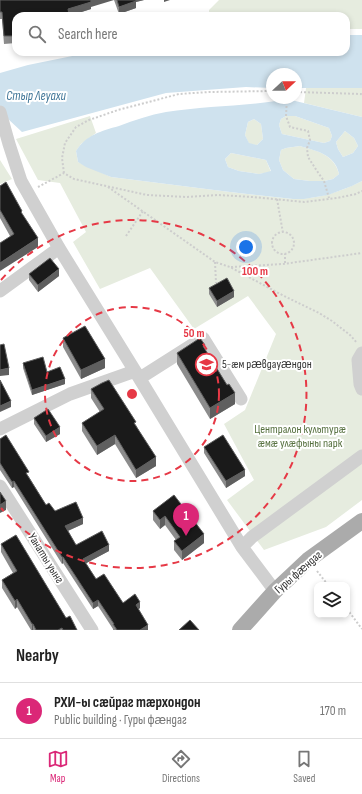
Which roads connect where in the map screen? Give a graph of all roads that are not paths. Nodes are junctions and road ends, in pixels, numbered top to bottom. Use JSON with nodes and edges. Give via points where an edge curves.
{"nodes":[{"id":1,"x":0,"y":112,"type":"edge"},
{"id":2,"x":59,"y":248,"type":"junction"},
{"id":3,"x":0,"y":291,"type":"edge"},
{"id":4,"x":360,"y":348,"type":"edge"},
{"id":5,"x":138,"y":374,"type":"junction"},
{"id":6,"x":362,"y":389,"type":"edge"},
{"id":7,"x":241,"y":399,"type":"dead end"},
{"id":8,"x":0,"y":429,"type":"edge"},
{"id":9,"x":362,"y":456,"type":"edge"},
{"id":10,"x":0,"y":486,"type":"edge"},
{"id":11,"x":362,"y":521,"type":"edge"},
{"id":12,"x":242,"y":547,"type":"junction"},
{"id":13,"x":275,"y":591,"type":"junction"},
{"id":14,"x":92,"y":630,"type":"edge"},
{"id":15,"x":240,"y":630,"type":"edge"}],
"edges":[{"from":1,"to":2,"type":"street","via":[[21,181]]},
{"from":2,"to":3,"type":"street"},
{"from":2,"to":5,"type":"street"},
{"from":4,"to":6,"type":"street","via":[[358,360]]},
{"from":5,"to":7,"type":"street","via":[[203,338]]},
{"from":5,"to":8,"type":"street","via":[[70,394]]},
{"from":5,"to":12,"type":"street"},
{"from":9,"to":12,"type":"street"},
{"from":10,"to":14,"type":"street","name":"Уанаты уынг"},
{"from":11,"to":13,"type":"main road","name":"Гуры фӕндаг","via":[[308,560]]},
{"from":12,"to":13,"type":"street"},
{"from":13,"to":15,"type":"main road","name":"Гуры фӕндаг"}]}
